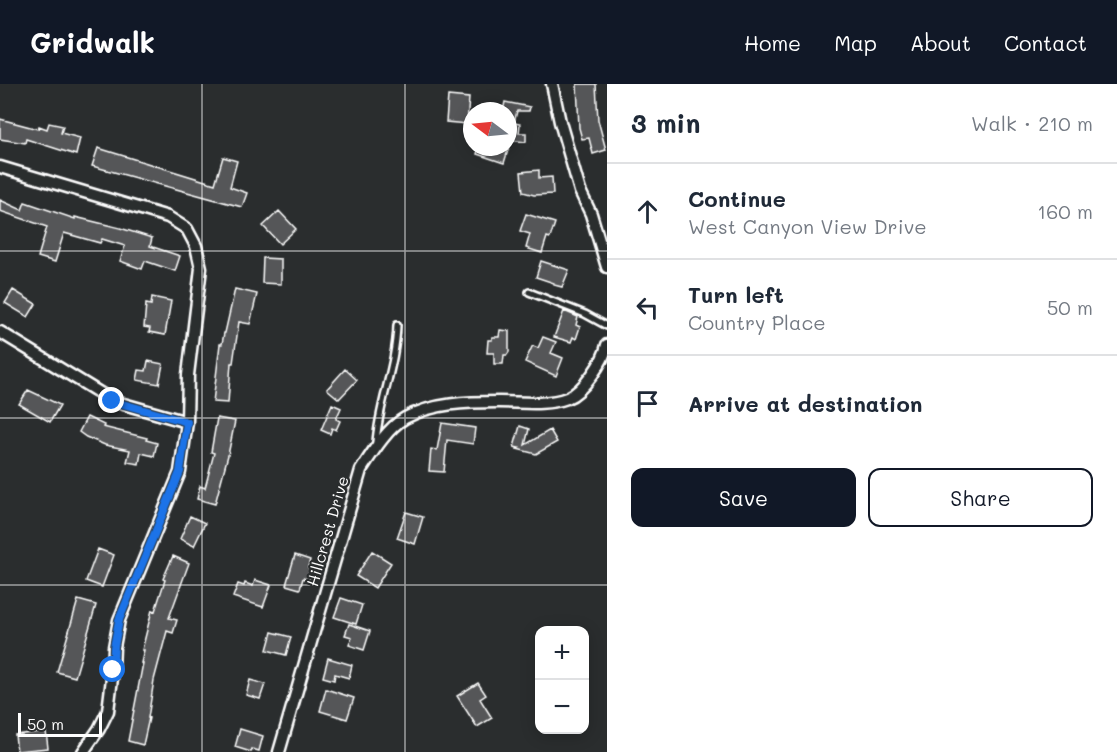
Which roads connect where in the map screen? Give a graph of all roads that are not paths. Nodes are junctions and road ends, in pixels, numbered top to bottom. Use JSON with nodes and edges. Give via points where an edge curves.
{"nodes":[{"id":1,"x":552,"y":84,"type":"edge"},
{"id":2,"x":0,"y":167,"type":"edge"},
{"id":3,"x":607,"y":267,"type":"edge"},
{"id":4,"x":529,"y":292,"type":"dead end"},
{"id":5,"x":397,"y":325,"type":"dead end"},
{"id":6,"x":607,"y":326,"type":"edge"},
{"id":7,"x":0,"y":332,"type":"edge"},
{"id":8,"x":607,"y":345,"type":"edge"},
{"id":9,"x":187,"y":422,"type":"junction"},
{"id":10,"x":376,"y":447,"type":"junction"},
{"id":11,"x":83,"y":752,"type":"edge"},
{"id":12,"x":279,"y":752,"type":"edge"}],
"edges":[{"from":1,"to":3,"type":"street","via":[[580,191]]},
{"from":2,"to":9,"type":"street","via":[[168,217],[187,229],[201,268],[188,375]]},
{"from":4,"to":6,"type":"lane"},
{"from":5,"to":10,"type":"lane","via":[[397,343]]},
{"from":7,"to":9,"type":"street","via":[[112,401]]},
{"from":8,"to":10,"type":"street","name":"Hillcrest Drive","via":[[605,356],[588,380],[568,398],[532,404],[438,406],[403,419]]},
{"from":9,"to":11,"type":"street","via":[[180,472],[119,620],[108,711]]},
{"from":10,"to":12,"type":"street","name":"Hillcrest Drive","via":[[361,470]]}]}
